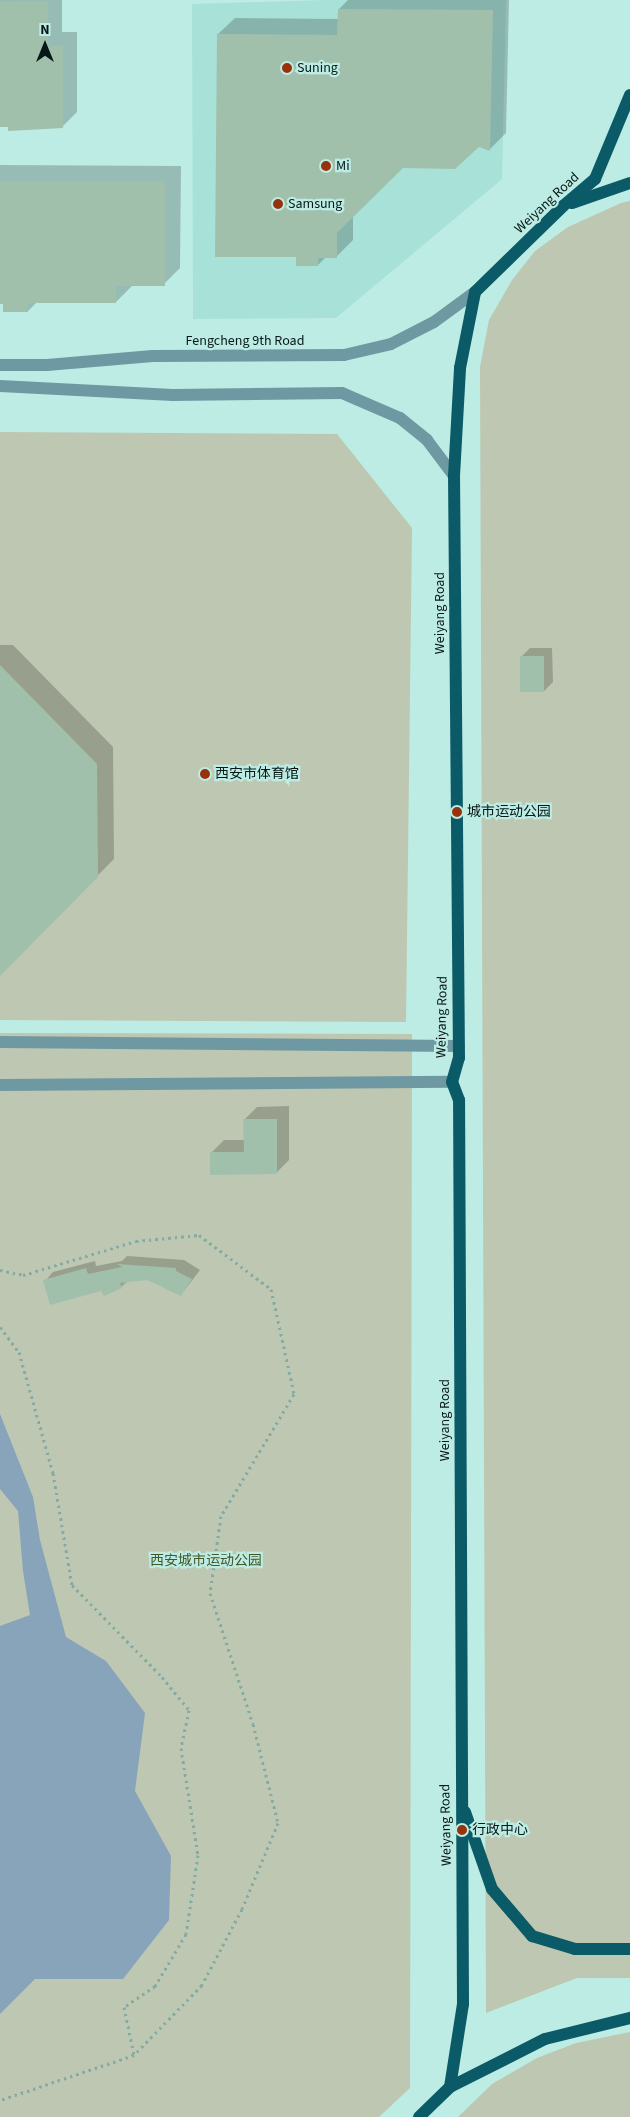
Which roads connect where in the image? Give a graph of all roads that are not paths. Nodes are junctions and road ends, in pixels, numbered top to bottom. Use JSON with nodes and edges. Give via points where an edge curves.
{"nodes":[{"id":1,"x":630,"y":95,"type":"edge"},
{"id":2,"x":630,"y":183,"type":"edge"},
{"id":3,"x":563,"y":206,"type":"junction"},
{"id":4,"x":475,"y":292,"type":"junction"},
{"id":5,"x":0,"y":365,"type":"edge"},
{"id":6,"x":0,"y":386,"type":"edge"},
{"id":7,"x":454,"y":476,"type":"junction"},
{"id":8,"x":0,"y":1042,"type":"edge"},
{"id":9,"x":459,"y":1046,"type":"junction"},
{"id":10,"x":452,"y":1082,"type":"junction"},
{"id":11,"x":0,"y":1085,"type":"edge"},
{"id":12,"x":461,"y":1800,"type":"junction"},
{"id":13,"x":630,"y":1949,"type":"edge"},
{"id":14,"x":630,"y":2018,"type":"edge"},
{"id":15,"x":450,"y":2087,"type":"junction"},
{"id":16,"x":419,"y":2117,"type":"edge"}],
"edges":[{"from":1,"to":3,"type":"main road","name":"Weiyang Road","via":[[595,179]]},
{"from":2,"to":3,"type":"main road"},
{"from":3,"to":4,"type":"main road","name":"Weiyang Road"},
{"from":4,"to":5,"type":"street","name":"Fengcheng 9th Road","via":[[434,322],[390,344],[344,355],[153,356],[47,365]]},
{"from":4,"to":7,"type":"main road","name":"Weiyang Road","via":[[460,368]]},
{"from":6,"to":7,"type":"street","via":[[173,395],[342,393],[400,418],[427,440]]},
{"from":7,"to":9,"type":"main road","name":"Weiyang Road"},
{"from":8,"to":9,"type":"street"},
{"from":9,"to":10,"type":"main road","name":"Weiyang Road"},
{"from":10,"to":11,"type":"street"},
{"from":10,"to":12,"type":"main road","name":"Weiyang Road","via":[[459,1100]]},
{"from":12,"to":13,"type":"main road","via":[[492,1889],[532,1936],[575,1949]]},
{"from":12,"to":15,"type":"main road","name":"Weiyang Road","via":[[463,2004]]},
{"from":14,"to":15,"type":"main road","via":[[545,2039]]},
{"from":15,"to":16,"type":"main road"}]}
